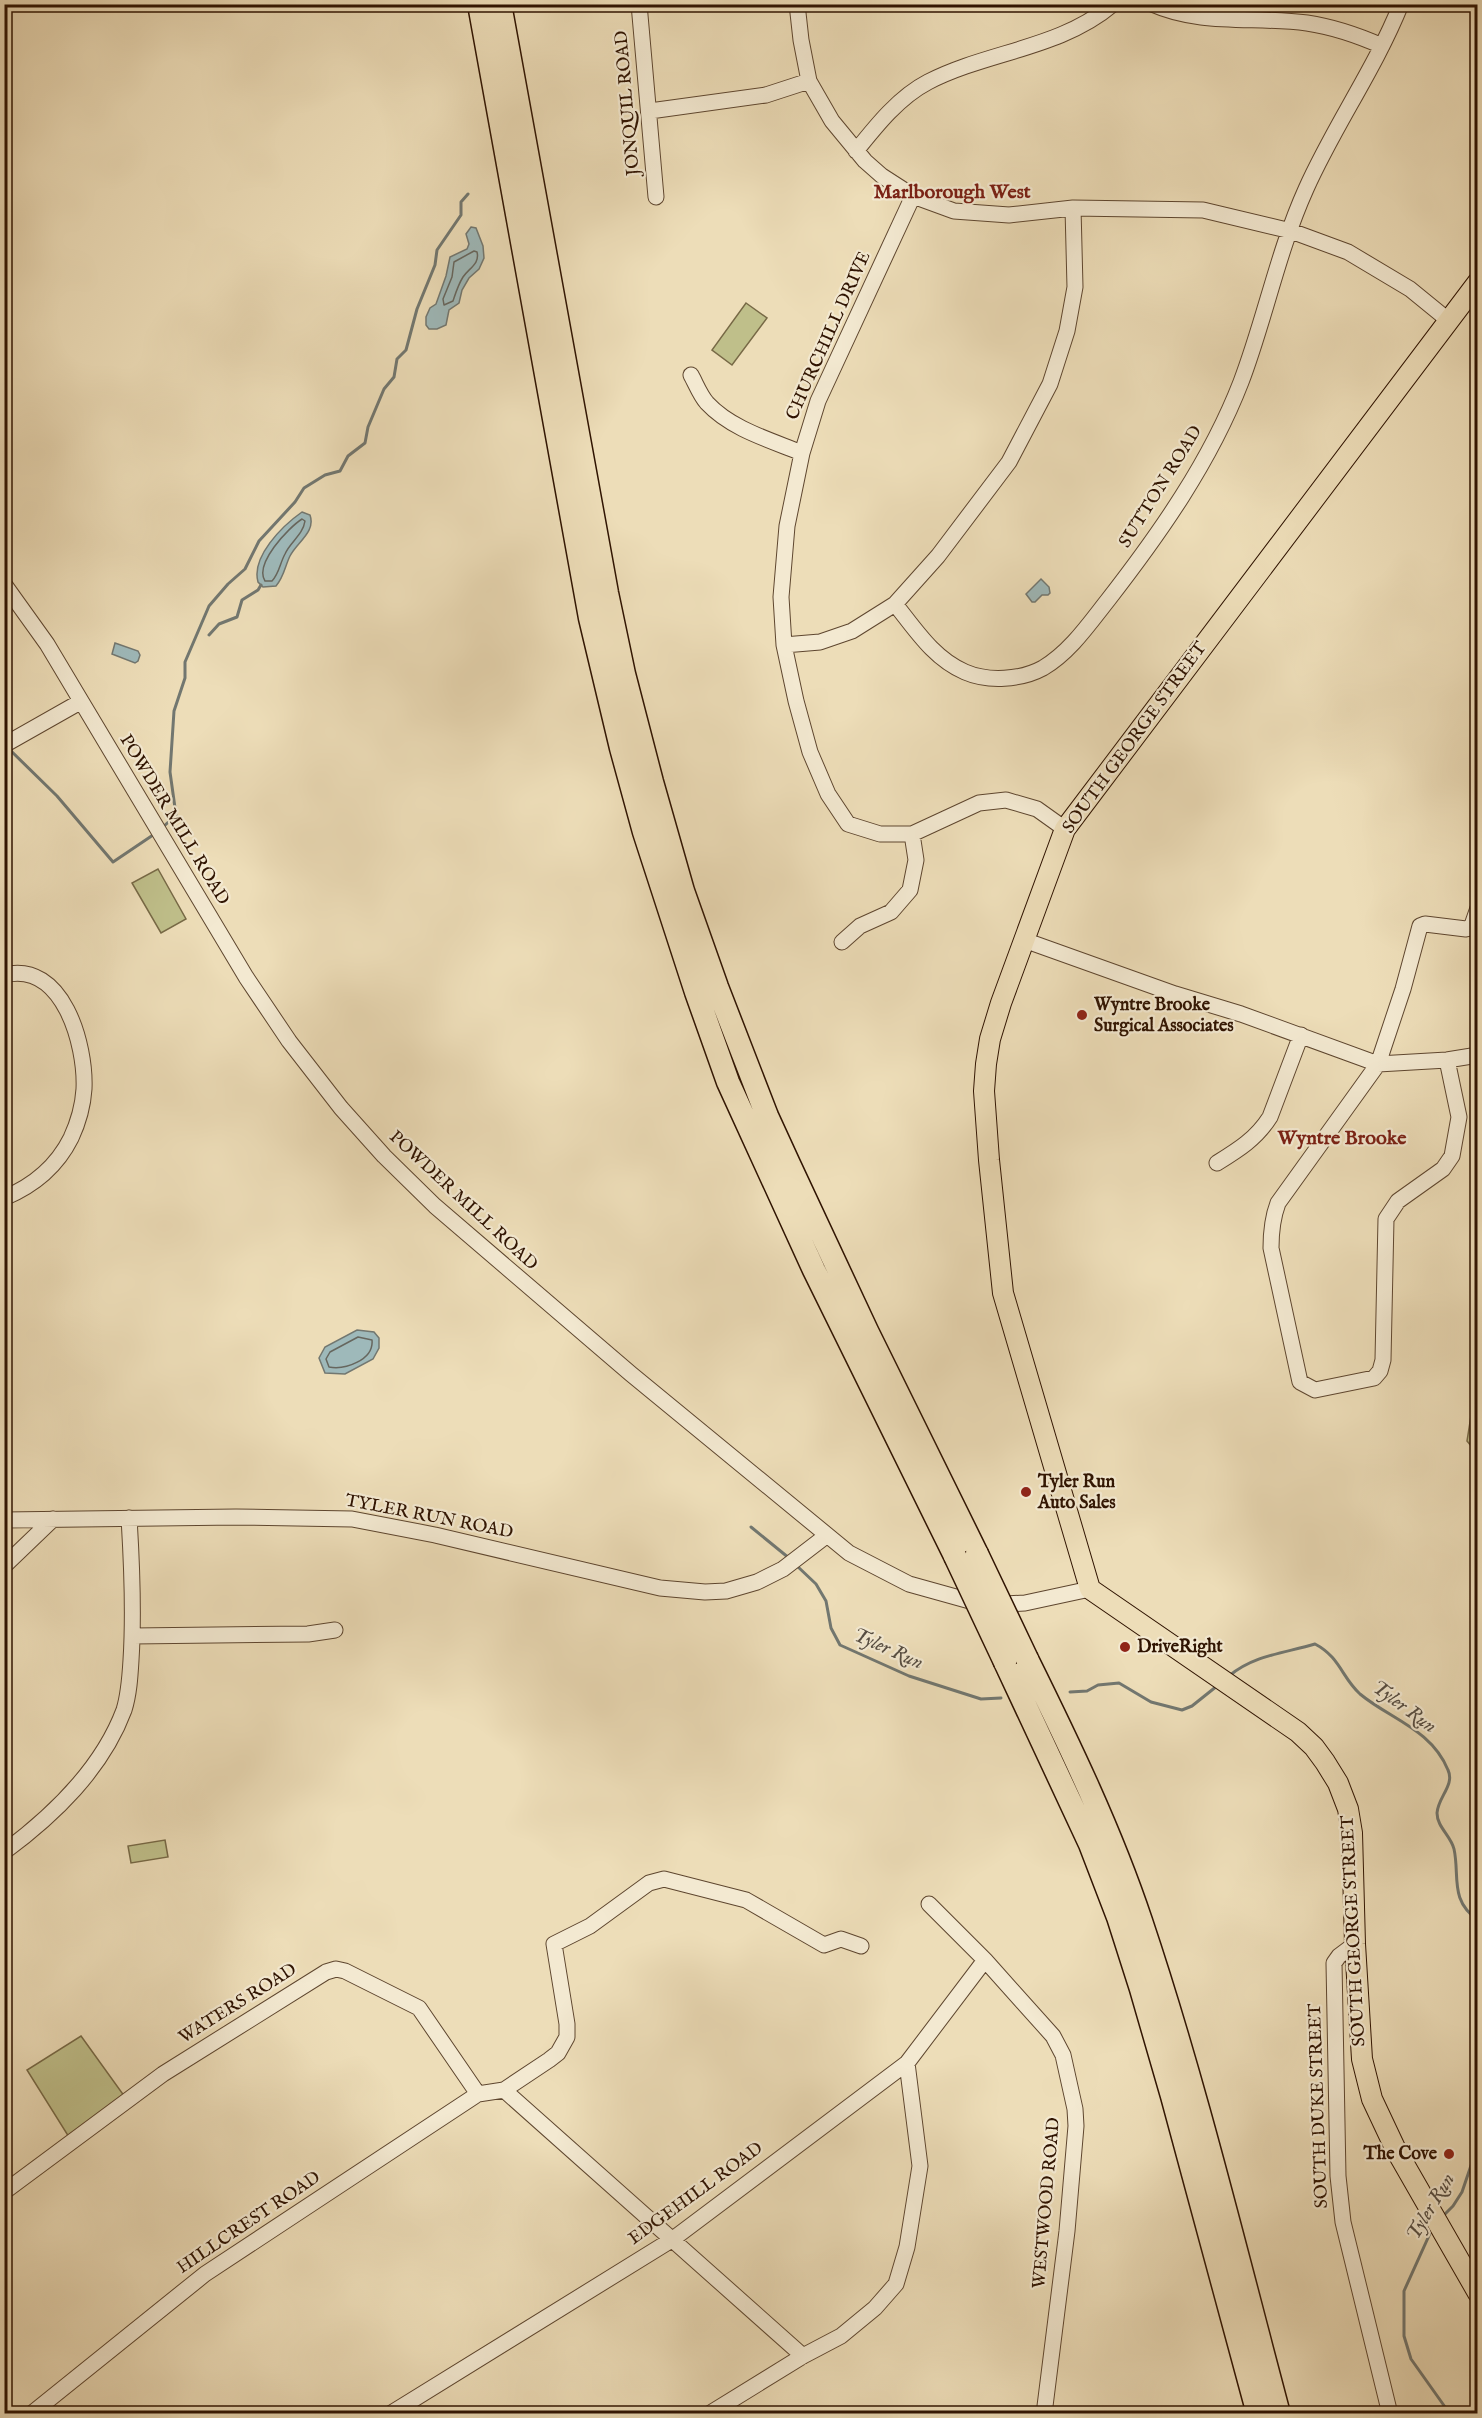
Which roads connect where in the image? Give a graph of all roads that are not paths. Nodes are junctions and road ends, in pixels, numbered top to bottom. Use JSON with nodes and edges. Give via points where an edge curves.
{"nodes":[{"id":1,"x":479,"y":4,"type":"edge"},
{"id":2,"x":500,"y":4,"type":"edge"},
{"id":3,"x":639,"y":4,"type":"edge"},
{"id":4,"x":797,"y":4,"type":"edge"},
{"id":5,"x":1113,"y":4,"type":"edge"},
{"id":6,"x":1152,"y":4,"type":"edge"},
{"id":7,"x":1401,"y":4,"type":"edge"},
{"id":8,"x":1382,"y":46,"type":"junction"},
{"id":9,"x":810,"y":81,"type":"junction"},
{"id":10,"x":650,"y":111,"type":"junction"},
{"id":11,"x":856,"y":151,"type":"junction"},
{"id":12,"x":913,"y":196,"type":"junction"},
{"id":13,"x":656,"y":197,"type":"dead end"},
{"id":14,"x":1074,"y":208,"type":"junction"},
{"id":15,"x":1291,"y":231,"type":"junction"},
{"id":16,"x":1478,"y":282,"type":"edge"},
{"id":17,"x":1448,"y":320,"type":"junction"},
{"id":18,"x":691,"y":375,"type":"dead end"},
{"id":19,"x":802,"y":453,"type":"junction"},
{"id":20,"x":4,"y":584,"type":"edge"},
{"id":21,"x":895,"y":604,"type":"junction"},
{"id":22,"x":784,"y":645,"type":"junction"},
{"id":23,"x":80,"y":702,"type":"junction"},
{"id":24,"x":7,"y":744,"type":"edge"},
{"id":25,"x":1065,"y":829,"type":"junction"},
{"id":26,"x":912,"y":834,"type":"junction"},
{"id":27,"x":1478,"y":908,"type":"edge"},
{"id":28,"x":1024,"y":940,"type":"junction"},
{"id":29,"x":842,"y":942,"type":"dead end"},
{"id":30,"x":4,"y":975,"type":"edge"},
{"id":31,"x":1301,"y":1035,"type":"junction"},
{"id":32,"x":1478,"y":1055,"type":"edge"},
{"id":33,"x":1447,"y":1060,"type":"junction"},
{"id":34,"x":1378,"y":1064,"type":"junction"},
{"id":35,"x":1217,"y":1163,"type":"dead end"},
{"id":36,"x":4,"y":1198,"type":"edge"},
{"id":37,"x":129,"y":1518,"type":"junction"},
{"id":38,"x":53,"y":1519,"type":"junction"},
{"id":39,"x":4,"y":1520,"type":"edge"},
{"id":40,"x":826,"y":1536,"type":"junction"},
{"id":41,"x":966,"y":1555,"type":"junction"},
{"id":42,"x":4,"y":1566,"type":"edge"},
{"id":43,"x":1090,"y":1589,"type":"junction"},
{"id":44,"x":335,"y":1630,"type":"dead end"},
{"id":45,"x":133,"y":1636,"type":"junction"},
{"id":46,"x":1016,"y":1660,"type":"junction"},
{"id":47,"x":4,"y":1852,"type":"edge"},
{"id":48,"x":929,"y":1904,"type":"dead end"},
{"id":49,"x":1355,"y":1944,"type":"junction"},
{"id":50,"x":861,"y":1946,"type":"dead end"},
{"id":51,"x":985,"y":1960,"type":"junction"},
{"id":52,"x":907,"y":2063,"type":"junction"},
{"id":53,"x":504,"y":2090,"type":"junction"},
{"id":54,"x":478,"y":2094,"type":"junction"},
{"id":55,"x":4,"y":2192,"type":"edge"},
{"id":56,"x":673,"y":2239,"type":"junction"},
{"id":57,"x":1478,"y":2293,"type":"edge"},
{"id":58,"x":802,"y":2356,"type":"junction"},
{"id":59,"x":31,"y":2414,"type":"edge"},
{"id":60,"x":390,"y":2414,"type":"edge"},
{"id":61,"x":709,"y":2414,"type":"edge"},
{"id":62,"x":1044,"y":2414,"type":"edge"},
{"id":63,"x":1258,"y":2414,"type":"edge"},
{"id":64,"x":1280,"y":2414,"type":"edge"},
{"id":65,"x":1390,"y":2414,"type":"edge"}],
"edges":[{"from":1,"to":41,"type":"highway","via":[[590,618],[644,832],[728,1082],[830,1302]]},
{"from":2,"to":41,"type":"highway","via":[[607,593],[643,750],[683,891],[771,1125]]},
{"from":3,"to":10,"type":"street","name":"JONQUIL ROAD"},
{"from":4,"to":9,"type":"street"},
{"from":5,"to":11,"type":"street","via":[[1082,27],[927,83],[897,105]]},
{"from":6,"to":8,"type":"street","via":[[1170,13],[1205,19],[1324,26]]},
{"from":7,"to":8,"type":"street","name":"SUTTON ROAD"},
{"from":8,"to":15,"type":"street","name":"SUTTON ROAD","via":[[1328,143]]},
{"from":9,"to":10,"type":"street","via":[[766,95]]},
{"from":9,"to":11,"type":"street","via":[[831,122]]},
{"from":10,"to":13,"type":"street","name":"JONQUIL ROAD"},
{"from":11,"to":12,"type":"street","via":[[882,176]]},
{"from":12,"to":14,"type":"street","via":[[954,212],[1009,215]]},
{"from":12,"to":19,"type":"street","name":"CHURCHILL DRIVE","via":[[818,401]]},
{"from":14,"to":15,"type":"street","via":[[1203,210]]},
{"from":14,"to":21,"type":"street","via":[[1075,287],[1067,331],[1050,384],[1009,462],[938,556]]},
{"from":15,"to":17,"type":"street","via":[[1348,252],[1410,289]]},
{"from":15,"to":21,"type":"street","name":"SUTTON ROAD","via":[[1241,382],[1211,448],[1150,546],[1073,644],[1042,668],[991,680],[964,672],[933,651]]},
{"from":16,"to":17,"type":"main road","name":"SOUTH GEORGE STREET"},
{"from":17,"to":25,"type":"main road","name":"SOUTH GEORGE STREET"},
{"from":18,"to":19,"type":"street","via":[[707,402],[729,421]]},
{"from":19,"to":22,"type":"street","name":"CHURCHILL DRIVE","via":[[785,550],[781,597]]},
{"from":20,"to":23,"type":"street","name":"POWDER MILL ROAD","via":[[47,644]]},
{"from":21,"to":22,"type":"street","via":[[852,631],[820,642]]},
{"from":22,"to":26,"type":"street","name":"CHURCHILL DRIVE","via":[[810,752],[833,802],[848,824],[880,834]]},
{"from":23,"to":24,"type":"street"},
{"from":23,"to":40,"type":"street","name":"POWDER MILL ROAD","via":[[246,977],[341,1108],[435,1206]]},
{"from":25,"to":26,"type":"street","name":"CHURCHILL DRIVE","via":[[1037,809],[1006,800],[979,803]]},
{"from":25,"to":28,"type":"main road","name":"SOUTH GEORGE STREET"},
{"from":26,"to":29,"type":"street","via":[[916,860],[910,890],[891,912],[860,926]]},
{"from":27,"to":34,"type":"street","via":[[1471,928],[1420,926]]},
{"from":28,"to":31,"type":"street"},
{"from":28,"to":43,"type":"main road","name":"SOUTH GEORGE STREET","via":[[990,1039],[986,1064],[984,1091],[991,1180],[1003,1293]]},
{"from":30,"to":36,"type":"street","via":[[25,973],[44,980],[62,1001],[82,1062],[84,1091],[71,1138],[47,1172]]},
{"from":31,"to":34,"type":"street"},
{"from":31,"to":35,"type":"street","via":[[1270,1118],[1250,1142]]},
{"from":32,"to":33,"type":"street"},
{"from":33,"to":34,"type":"street"},
{"from":33,"to":34,"type":"street","via":[[1459,1117],[1452,1156],[1443,1169],[1398,1201],[1386,1219],[1380,1371],[1374,1378],[1315,1390],[1300,1382],[1271,1248],[1271,1227],[1278,1203]]},
{"from":37,"to":38,"type":"street","name":"TYLER RUN ROAD"},
{"from":37,"to":40,"type":"street","name":"TYLER RUN ROAD","via":[[352,1519],[660,1588],[705,1592],[757,1582]]},
{"from":37,"to":45,"type":"street"},
{"from":38,"to":39,"type":"street","name":"TYLER RUN ROAD"},
{"from":38,"to":42,"type":"street"},
{"from":40,"to":43,"type":"street","name":"POWDER MILL ROAD","via":[[849,1553],[909,1584],[970,1601],[1025,1603]]},
{"from":41,"to":46,"type":"highway","bridge":true},
{"from":43,"to":49,"type":"main road","name":"SOUTH GEORGE STREET","via":[[1298,1732],[1314,1747],[1338,1783],[1348,1809]]},
{"from":44,"to":45,"type":"street","via":[[308,1634]]},
{"from":45,"to":47,"type":"street","via":[[127,1698],[96,1761],[41,1824]]},
{"from":46,"to":63,"type":"highway","via":[[1118,1917],[1172,2096]]},
{"from":46,"to":64,"type":"highway","via":[[1061,1728],[1141,1920]]},
{"from":48,"to":51,"type":"street","name":"WESTWOOD ROAD"},
{"from":49,"to":57,"type":"main road","name":"SOUTH GEORGE STREET","via":[[1366,2079],[1383,2125]]},
{"from":49,"to":65,"type":"street","name":"SOUTH DUKE STREET","via":[[1334,1963],[1338,2176],[1346,2233]]},
{"from":50,"to":53,"type":"street","via":[[841,1939],[824,1945],[746,1900],[724,1893],[664,1879],[649,1883],[590,1926],[554,1944],[565,2000],[567,2037],[558,2053]]},
{"from":51,"to":52,"type":"street","name":"EDGEHILL ROAD"},
{"from":51,"to":62,"type":"street","name":"WESTWOOD ROAD","via":[[1053,2036],[1063,2055],[1075,2109],[1067,2231]]},
{"from":52,"to":56,"type":"street","name":"EDGEHILL ROAD"},
{"from":52,"to":58,"type":"street","via":[[920,2166],[907,2247],[896,2284],[842,2336]]},
{"from":53,"to":54,"type":"street","name":"HILLCREST ROAD"},
{"from":53,"to":56,"type":"street"},
{"from":54,"to":55,"type":"street","name":"WATERS ROAD","via":[[419,2008],[336,1969],[163,2074]]},
{"from":54,"to":59,"type":"street","name":"HILLCREST ROAD","via":[[205,2274]]},
{"from":56,"to":58,"type":"street"},
{"from":56,"to":60,"type":"street","name":"EDGEHILL ROAD"},
{"from":58,"to":61,"type":"street"}]}
